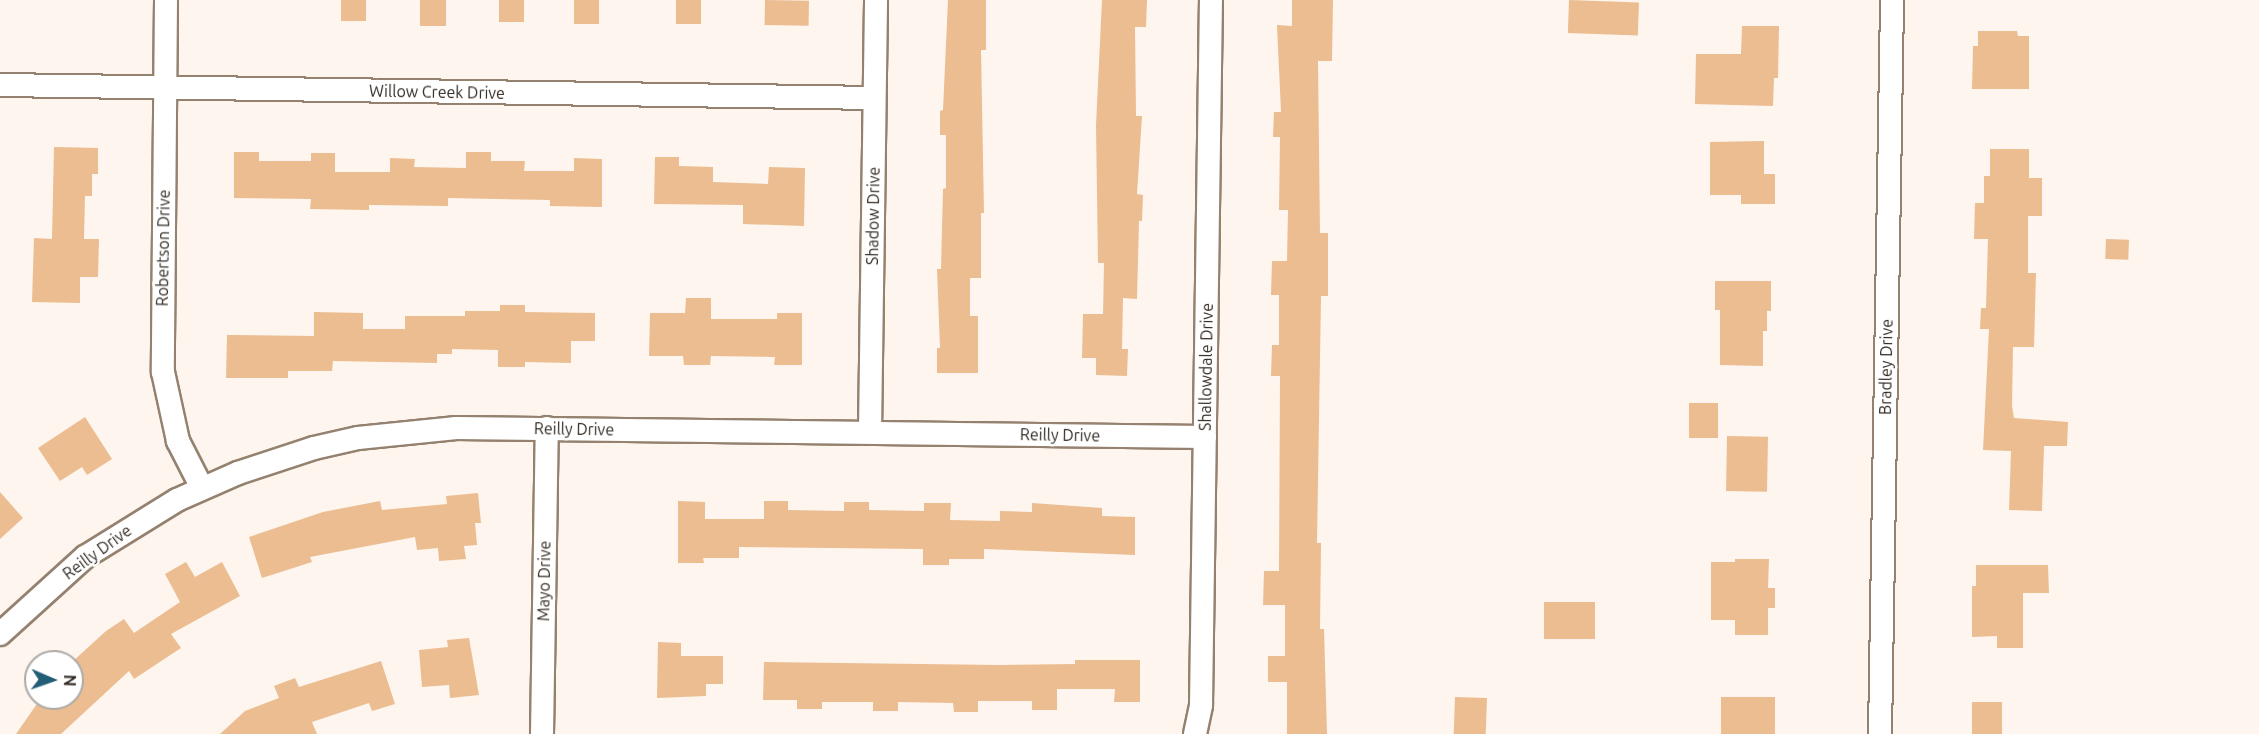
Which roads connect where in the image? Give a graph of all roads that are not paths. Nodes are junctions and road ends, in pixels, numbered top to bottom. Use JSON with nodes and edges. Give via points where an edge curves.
{"nodes":[{"id":1,"x":166,"y":0,"type":"edge"},
{"id":2,"x":876,"y":0,"type":"edge"},
{"id":3,"x":1211,"y":0,"type":"edge"},
{"id":4,"x":1892,"y":0,"type":"edge"},
{"id":5,"x":0,"y":85,"type":"edge"},
{"id":6,"x":165,"y":88,"type":"junction"},
{"id":7,"x":874,"y":98,"type":"junction"},
{"id":8,"x":547,"y":428,"type":"junction"},
{"id":9,"x":870,"y":432,"type":"junction"},
{"id":10,"x":1205,"y":437,"type":"junction"},
{"id":11,"x":202,"y":488,"type":"junction"},
{"id":12,"x":0,"y":634,"type":"edge"},
{"id":13,"x":542,"y":734,"type":"edge"},
{"id":14,"x":1195,"y":734,"type":"edge"},
{"id":15,"x":1880,"y":734,"type":"edge"}],
"edges":[{"from":1,"to":6,"type":"street","name":"Robertson Drive"},
{"from":2,"to":7,"type":"street","name":"Shadow Drive"},
{"from":3,"to":10,"type":"street","name":"Shallowdale Drive"},
{"from":4,"to":15,"type":"street","name":"Bradley Drive"},
{"from":5,"to":6,"type":"street","name":"Willow Creek Drive"},
{"from":6,"to":7,"type":"street","name":"Willow Creek Drive"},
{"from":6,"to":11,"type":"street","name":"Robertson Drive","via":[[163,372],[178,441]]},
{"from":7,"to":9,"type":"street","name":"Shadow Drive"},
{"from":8,"to":9,"type":"street","name":"Reilly Drive"},
{"from":8,"to":11,"type":"street","name":"Reilly Drive","via":[[456,428],[358,438],[314,448]]},
{"from":8,"to":13,"type":"street","name":"Mayo Drive"},
{"from":9,"to":10,"type":"street","name":"Reilly Drive"},
{"from":10,"to":14,"type":"street","name":"Shallowdale Drive","via":[[1201,705]]},
{"from":11,"to":12,"type":"street","name":"Reilly Drive","via":[[85,557]]}]}
